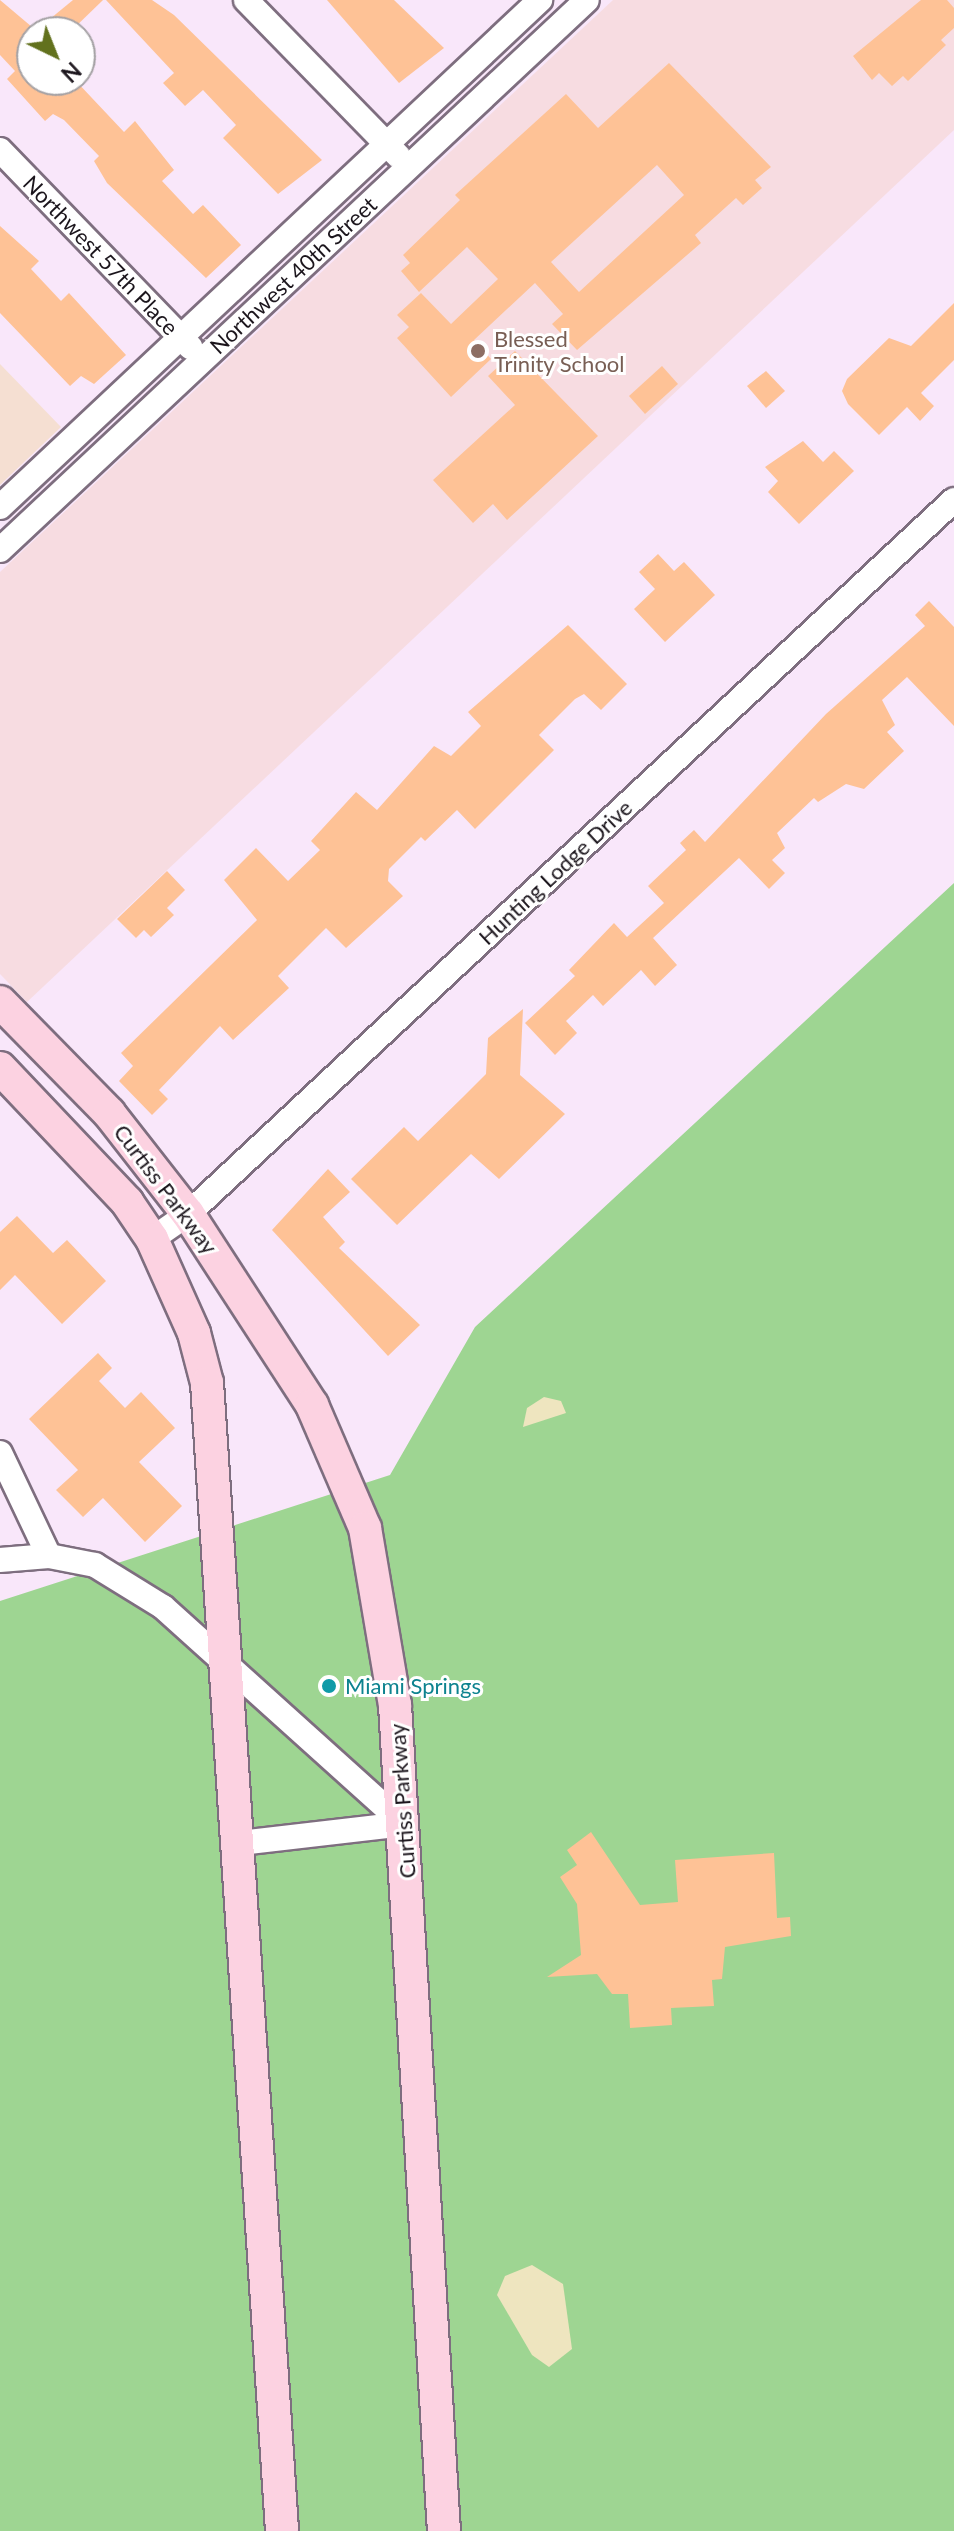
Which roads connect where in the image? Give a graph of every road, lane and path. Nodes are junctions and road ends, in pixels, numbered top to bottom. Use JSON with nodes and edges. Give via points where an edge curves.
{"nodes":[{"id":1,"x":246,"y":0,"type":"edge"},
{"id":2,"x":540,"y":0,"type":"edge"},
{"id":3,"x":587,"y":0,"type":"edge"},
{"id":4,"x":386,"y":144,"type":"junction"},
{"id":5,"x":0,"y":150,"type":"edge"},
{"id":6,"x":409,"y":167,"type":"junction"},
{"id":7,"x":181,"y":337,"type":"junction"},
{"id":8,"x":202,"y":360,"type":"junction"},
{"id":9,"x":954,"y":500,"type":"edge"},
{"id":10,"x":0,"y":507,"type":"edge"},
{"id":11,"x":0,"y":550,"type":"edge"},
{"id":12,"x":0,"y":1002,"type":"edge"},
{"id":13,"x":0,"y":1068,"type":"edge"},
{"id":14,"x":188,"y":1214,"type":"junction"},
{"id":15,"x":152,"y":1239,"type":"junction"},
{"id":16,"x":0,"y":1453,"type":"edge"},
{"id":17,"x":49,"y":1556,"type":"junction"},
{"id":18,"x":0,"y":1560,"type":"edge"},
{"id":19,"x":230,"y":1673,"type":"junction"},
{"id":20,"x":404,"y":1824,"type":"junction"},
{"id":21,"x":240,"y":1843,"type":"junction"},
{"id":22,"x":282,"y":2531,"type":"edge"},
{"id":23,"x":444,"y":2531,"type":"edge"}],
"edges":[{"from":1,"to":4,"type":"street"},
{"from":2,"to":4,"type":"street","name":"Northwest 40th Street"},
{"from":3,"to":6,"type":"street","name":"Northwest 40th Street"},
{"from":4,"to":6,"type":"street"},
{"from":4,"to":7,"type":"street","name":"Northwest 40th Street"},
{"from":5,"to":7,"type":"street","name":"Northwest 57th Place"},
{"from":6,"to":8,"type":"street","name":"Northwest 40th Street"},
{"from":7,"to":8,"type":"street","name":"Northwest 57th Place"},
{"from":7,"to":10,"type":"street","name":"Northwest 40th Street"},
{"from":8,"to":11,"type":"street","name":"Northwest 40th Street"},
{"from":9,"to":14,"type":"street","name":"Hunting Lodge Drive"},
{"from":12,"to":14,"type":"main road","name":"Curtiss Parkway","via":[[109,1113]]},
{"from":13,"to":15,"type":"main road","name":"Curtiss Parkway","via":[[119,1192]]},
{"from":14,"to":15,"type":"street","name":"Hunting Lodge Drive"},
{"from":14,"to":20,"type":"main road","name":"Curtiss Parkway","via":[[312,1405],[365,1528],[385,1617]]},
{"from":15,"to":19,"type":"main road","name":"Curtiss Parkway","via":[[194,1333],[207,1383]]},
{"from":16,"to":17,"type":"street"},
{"from":17,"to":18,"type":"street"},
{"from":17,"to":19,"type":"street","via":[[95,1565],[163,1607]]},
{"from":19,"to":20,"type":"street"},
{"from":19,"to":21,"type":"main road","name":"Curtiss Parkway"},
{"from":20,"to":21,"type":"street"},
{"from":20,"to":23,"type":"main road","name":"Curtiss Parkway"},
{"from":21,"to":22,"type":"main road","name":"Curtiss Parkway"}]}
